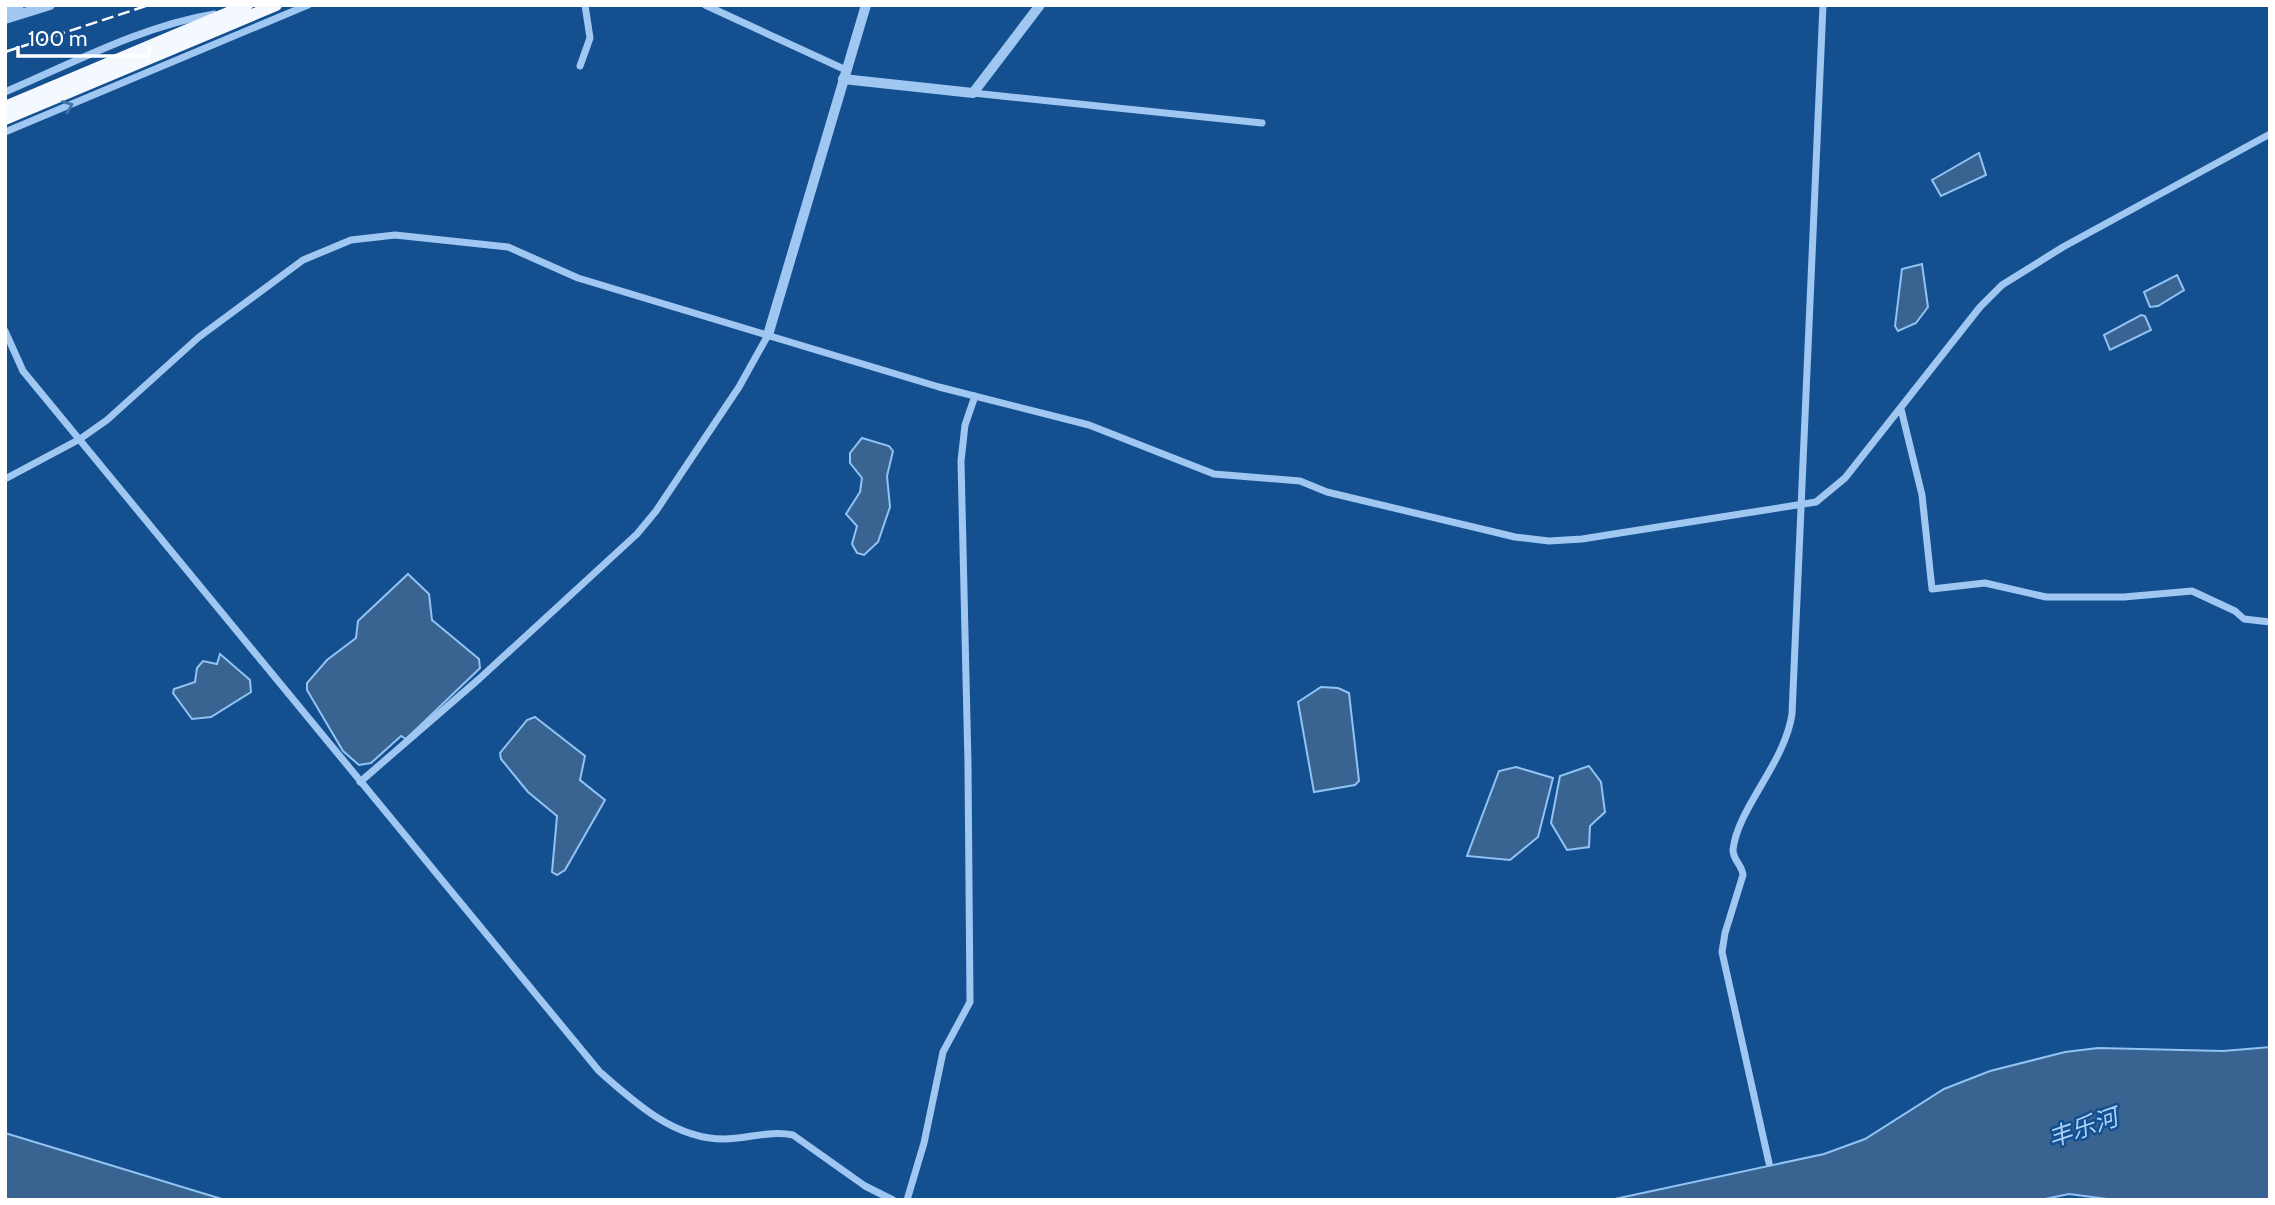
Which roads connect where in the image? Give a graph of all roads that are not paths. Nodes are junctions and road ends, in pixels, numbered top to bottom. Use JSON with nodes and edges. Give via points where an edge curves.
{"nodes":[{"id":1,"x":19,"y":5,"type":"edge"},
{"id":2,"x":50,"y":5,"type":"edge"},
{"id":3,"x":276,"y":5,"type":"edge"},
{"id":4,"x":308,"y":5,"type":"edge"},
{"id":5,"x":584,"y":5,"type":"edge"},
{"id":6,"x":705,"y":5,"type":"edge"},
{"id":7,"x":866,"y":5,"type":"edge"},
{"id":8,"x":1040,"y":5,"type":"edge"},
{"id":9,"x":1823,"y":5,"type":"edge"},
{"id":10,"x":241,"y":8,"type":"edge"},
{"id":11,"x":5,"y":10,"type":"edge"},
{"id":12,"x":5,"y":19,"type":"edge"},
{"id":13,"x":580,"y":66,"type":"dead end"},
{"id":14,"x":844,"y":74,"type":"junction"},
{"id":15,"x":5,"y":92,"type":"edge"},
{"id":16,"x":973,"y":93,"type":"junction"},
{"id":17,"x":5,"y":107,"type":"edge"},
{"id":18,"x":5,"y":120,"type":"edge"},
{"id":19,"x":1262,"y":123,"type":"dead end"},
{"id":20,"x":5,"y":132,"type":"edge"},
{"id":21,"x":2270,"y":134,"type":"edge"},
{"id":22,"x":5,"y":331,"type":"edge"},
{"id":23,"x":768,"y":335,"type":"junction"},
{"id":24,"x":975,"y":396,"type":"junction"},
{"id":25,"x":1901,"y":409,"type":"junction"},
{"id":26,"x":80,"y":439,"type":"junction"},
{"id":27,"x":5,"y":479,"type":"edge"},
{"id":28,"x":1801,"y":505,"type":"junction"},
{"id":29,"x":2270,"y":622,"type":"edge"},
{"id":30,"x":360,"y":782,"type":"junction"},
{"id":31,"x":1769,"y":1163,"type":"dead end"},
{"id":32,"x":893,"y":1200,"type":"edge"},
{"id":33,"x":907,"y":1200,"type":"edge"}],
"edges":[{"from":1,"to":11,"type":"street"},
{"from":2,"to":12,"type":"street"},
{"from":3,"to":18,"type":"highway"},
{"from":20,"to":4,"type":"street","one_way":true},
{"from":5,"to":13,"type":"street","via":[[590,38]]},
{"from":6,"to":14,"type":"street"},
{"from":7,"to":14,"type":"street"},
{"from":8,"to":16,"type":"street"},
{"from":9,"to":28,"type":"street"},
{"from":10,"to":15,"type":"street","via":[[189,18]]},
{"from":10,"to":17,"type":"highway"},
{"from":14,"to":16,"type":"street"},
{"from":14,"to":23,"type":"street"},
{"from":16,"to":19,"type":"street"},
{"from":21,"to":25,"type":"street","via":[[2063,247],[2003,285],[1980,307]]},
{"from":22,"to":26,"type":"street","via":[[23,371]]},
{"from":23,"to":24,"type":"street"},
{"from":23,"to":26,"type":"street","via":[[578,278],[497,244],[395,235],[362,238],[326,248],[293,267],[199,337]]},
{"from":23,"to":30,"type":"street","via":[[739,387],[637,534]]},
{"from":24,"to":28,"type":"street","via":[[1089,425],[1213,474],[1300,481],[1327,492],[1527,539],[1582,539]]},
{"from":24,"to":33,"type":"street","via":[[965,425],[961,461],[970,1002],[943,1052]]},
{"from":25,"to":28,"type":"street","via":[[1838,486],[1816,502]]},
{"from":25,"to":29,"type":"street","via":[[1922,495],[1932,589],[1985,583],[2046,597],[2192,591],[2244,620]]},
{"from":26,"to":27,"type":"street"},
{"from":26,"to":30,"type":"street"},
{"from":28,"to":31,"type":"street","via":[[1791,725],[1737,836],[1734,855],[1743,878],[1722,949]]},
{"from":30,"to":32,"type":"street","via":[[599,1071],[629,1097],[681,1131],[699,1137],[793,1135],[864,1186]]}]}
